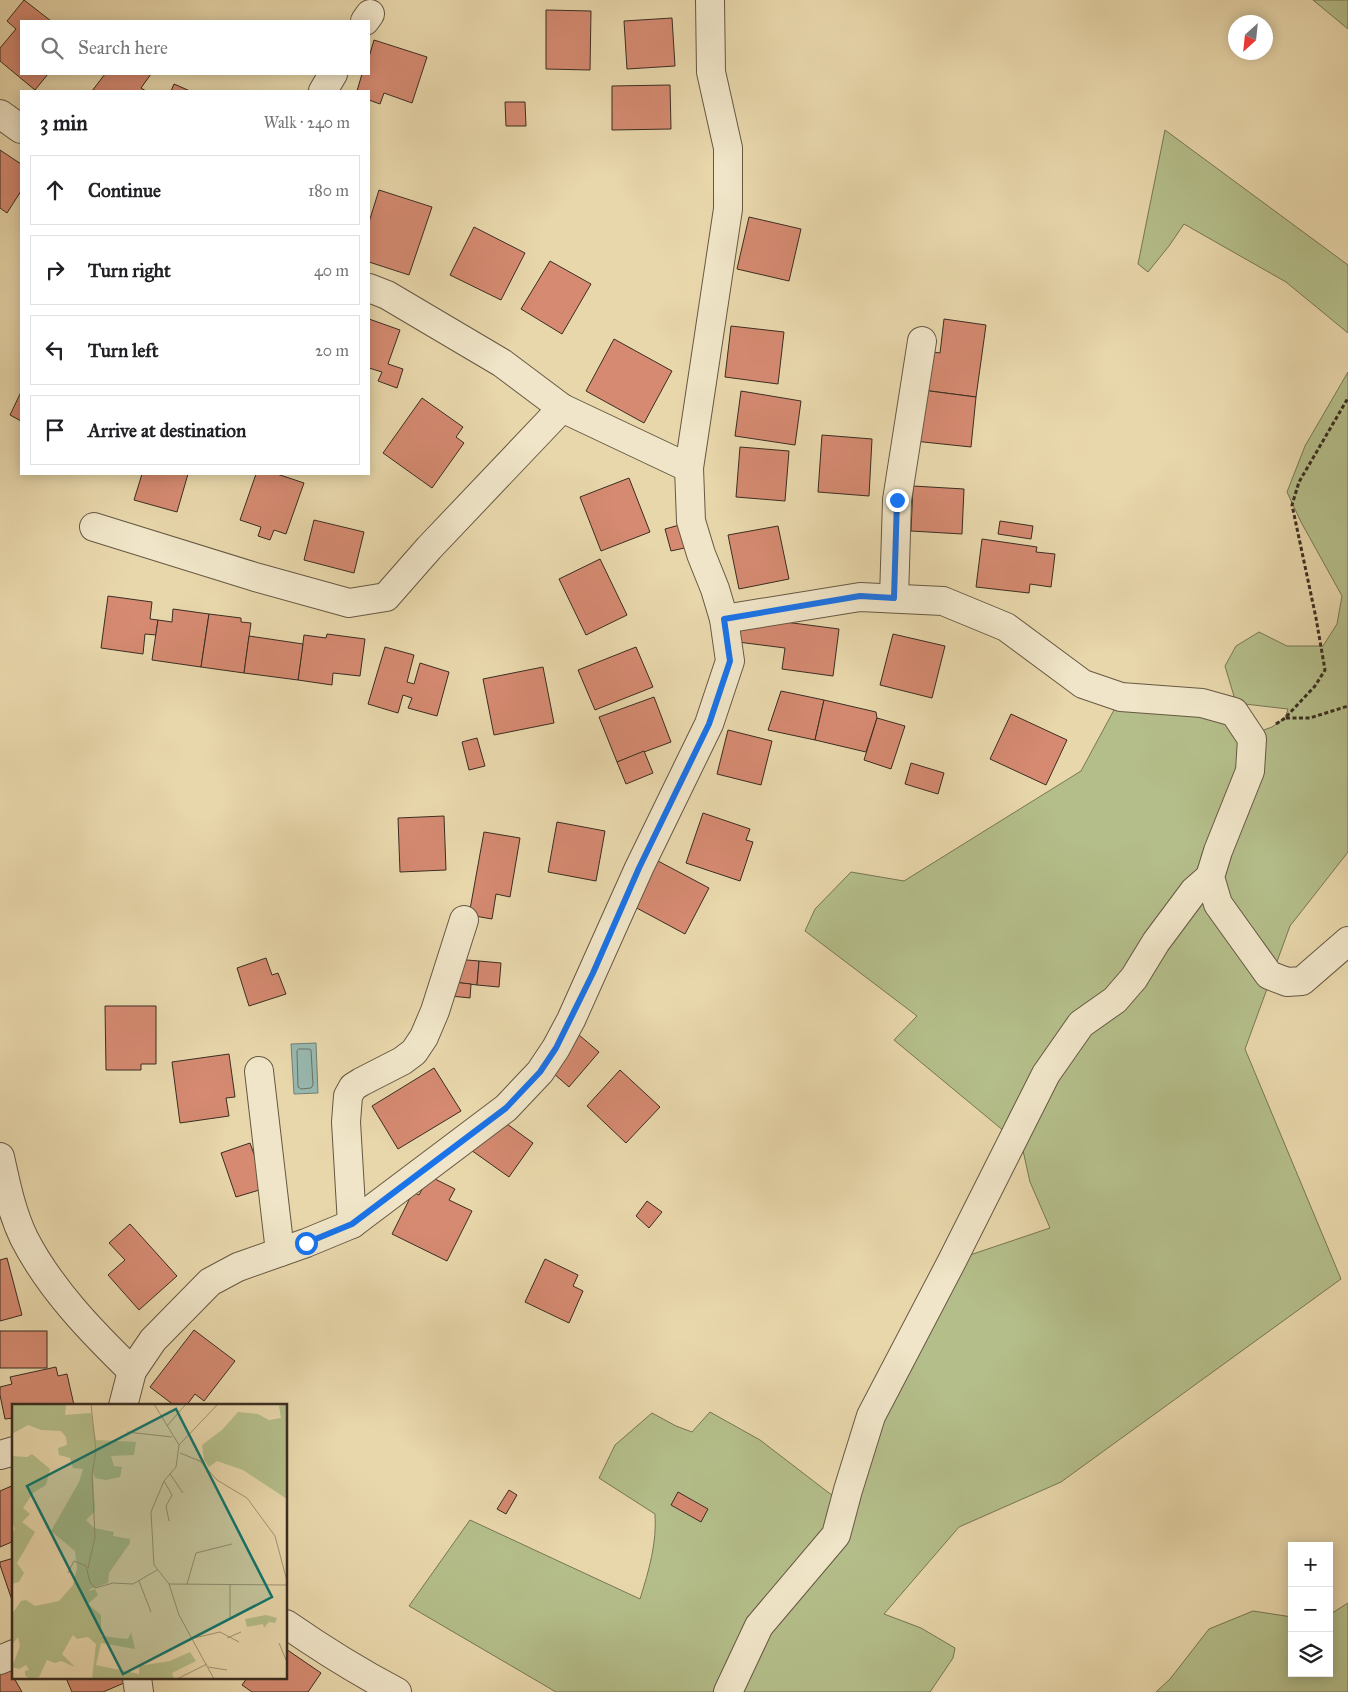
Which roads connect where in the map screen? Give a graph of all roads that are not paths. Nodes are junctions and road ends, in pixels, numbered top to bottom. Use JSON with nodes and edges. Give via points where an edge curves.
{"nodes":[{"id":1,"x":710,"y":0,"type":"edge"},
{"id":2,"x":333,"y":75,"type":"edge"},
{"id":3,"x":324,"y":90,"type":"edge"},
{"id":4,"x":0,"y":114,"type":"edge"},
{"id":5,"x":20,"y":128,"type":"edge"},
{"id":6,"x":370,"y":288,"type":"edge"},
{"id":7,"x":922,"y":341,"type":"dead end"},
{"id":8,"x":562,"y":408,"type":"junction"},
{"id":9,"x":689,"y":468,"type":"junction"},
{"id":10,"x":94,"y":527,"type":"dead end"},
{"id":11,"x":894,"y":598,"type":"junction"},
{"id":12,"x":724,"y":619,"type":"junction"},
{"id":13,"x":1210,"y":877,"type":"junction"},
{"id":14,"x":464,"y":920,"type":"dead end"},
{"id":15,"x":1348,"y":941,"type":"edge"},
{"id":16,"x":259,"y":1071,"type":"dead end"},
{"id":17,"x":0,"y":1157,"type":"edge"},
{"id":18,"x":352,"y":1224,"type":"junction"},
{"id":19,"x":280,"y":1252,"type":"junction"},
{"id":20,"x":132,"y":1371,"type":"junction"},
{"id":21,"x":124,"y":1404,"type":"edge"},
{"id":22,"x":12,"y":1452,"type":"edge"},
{"id":23,"x":0,"y":1456,"type":"edge"},
{"id":24,"x":288,"y":1625,"type":"edge"},
{"id":25,"x":12,"y":1655,"type":"edge"},
{"id":26,"x":0,"y":1660,"type":"edge"},
{"id":27,"x":397,"y":1692,"type":"edge"},
{"id":28,"x":728,"y":1692,"type":"edge"}],
"edges":[{"from":1,"to":9,"type":"street","via":[[711,72],[728,148],[728,209]]},
{"from":2,"to":3,"type":"street"},
{"from":4,"to":5,"type":"street"},
{"from":6,"to":8,"type":"street","via":[[387,295],[502,363]]},
{"from":7,"to":11,"type":"street","via":[[897,500]]},
{"from":8,"to":9,"type":"street"},
{"from":8,"to":10,"type":"street","via":[[386,597],[349,603]]},
{"from":9,"to":12,"type":"street","via":[[692,521]]},
{"from":11,"to":12,"type":"street","via":[[860,596]]},
{"from":11,"to":13,"type":"street","via":[[943,602],[1006,627],[1083,684],[1121,697],[1202,703],[1234,712],[1252,739],[1250,771]]},
{"from":12,"to":18,"type":"street","via":[[730,661],[709,724],[556,1048],[540,1072],[506,1108]]},
{"from":13,"to":15,"type":"street","via":[[1218,904],[1270,975],[1287,982],[1302,981]]},
{"from":13,"to":28,"type":"street","via":[[1188,898],[1134,978],[1115,1000],[1081,1024],[1046,1074],[872,1416],[836,1535],[759,1626]]},
{"from":14,"to":18,"type":"street","via":[[435,1011],[419,1045],[402,1061],[353,1087],[348,1096],[346,1122]]},
{"from":16,"to":19,"type":"street"},
{"from":17,"to":20,"type":"street","via":[[7,1192],[24,1237],[46,1275],[97,1336]]},
{"from":18,"to":19,"type":"street"},
{"from":19,"to":20,"type":"street","via":[[238,1267],[210,1282],[153,1340]]},
{"from":20,"to":21,"type":"street"},
{"from":22,"to":23,"type":"street"},
{"from":24,"to":27,"type":"street"},
{"from":25,"to":26,"type":"street"}]}
